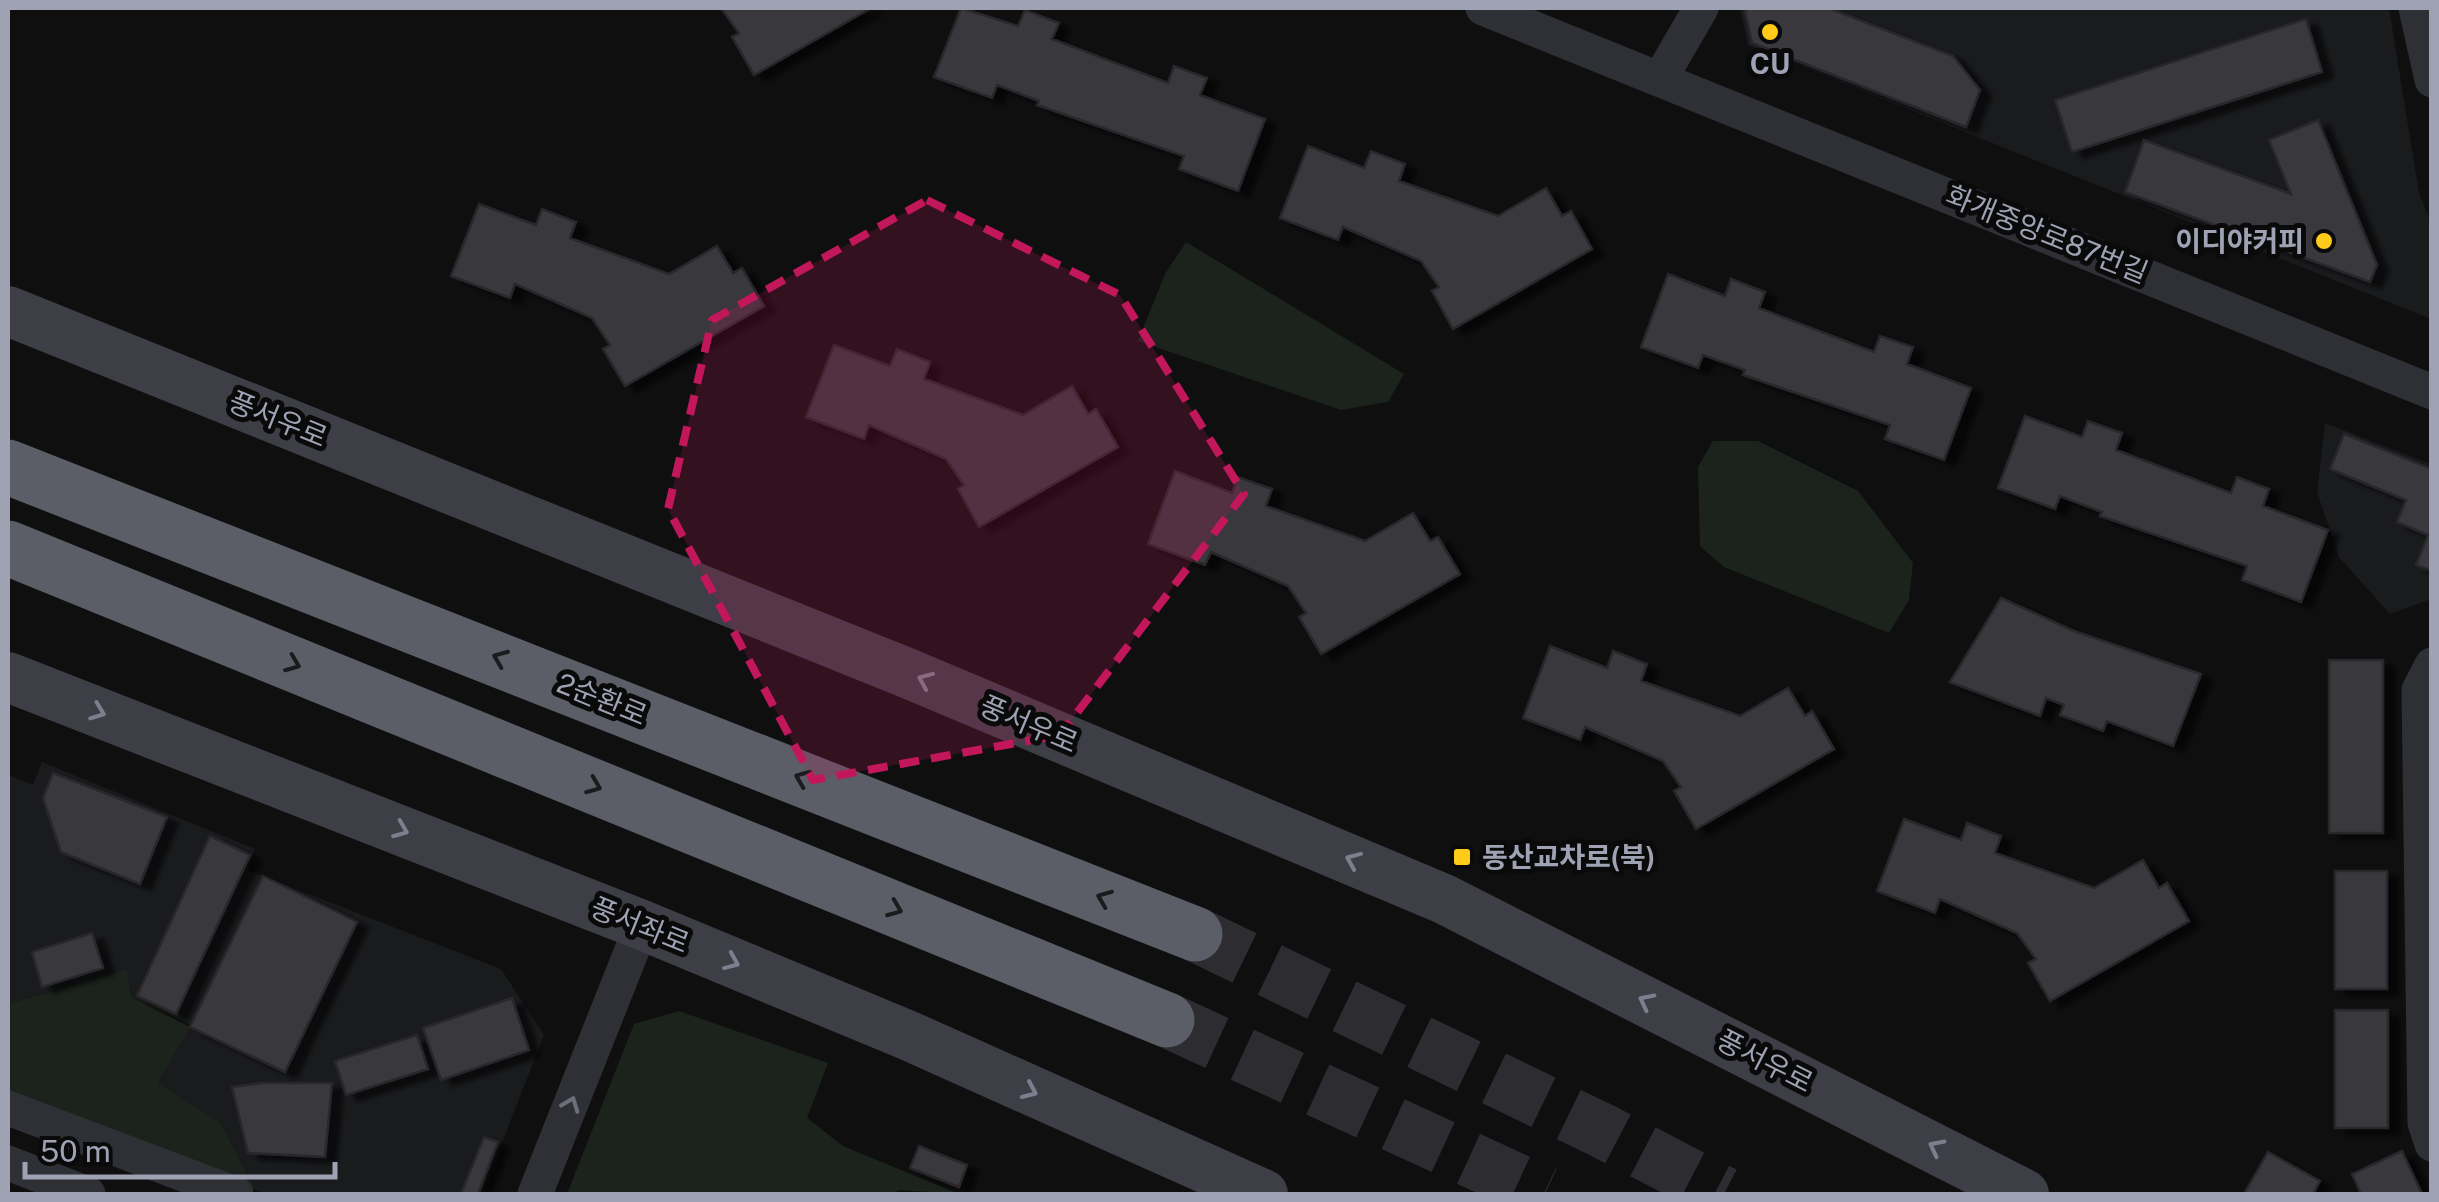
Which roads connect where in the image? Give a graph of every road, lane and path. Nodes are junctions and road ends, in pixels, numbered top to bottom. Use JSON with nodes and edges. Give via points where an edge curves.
{"nodes":[{"id":1,"x":1483,"y":8,"type":"edge"},
{"id":2,"x":1701,"y":8,"type":"edge"},
{"id":3,"x":2416,"y":8,"type":"edge"},
{"id":4,"x":1662,"y":77,"type":"junction"},
{"id":5,"x":2432,"y":80,"type":"edge"},
{"id":6,"x":8,"y":311,"type":"edge"},
{"id":7,"x":2432,"y":392,"type":"edge"},
{"id":8,"x":8,"y":440,"type":"edge"},
{"id":9,"x":8,"y":467,"type":"edge"},
{"id":10,"x":8,"y":548,"type":"edge"},
{"id":11,"x":254,"y":560,"type":"junction"},
{"id":12,"x":8,"y":569,"type":"edge"},
{"id":13,"x":232,"y":639,"type":"junction"},
{"id":14,"x":2432,"y":665,"type":"edge"},
{"id":15,"x":8,"y":676,"type":"edge"},
{"id":16,"x":642,"y":925,"type":"junction"},
{"id":17,"x":1195,"y":934,"type":"tunnel mouth"},
{"id":18,"x":1167,"y":1020,"type":"tunnel mouth"},
{"id":19,"x":8,"y":1108,"type":"edge"},
{"id":20,"x":2432,"y":1144,"type":"edge"},
{"id":21,"x":8,"y":1163,"type":"edge"},
{"id":22,"x":88,"y":1194,"type":"edge"},
{"id":23,"x":236,"y":1194,"type":"edge"},
{"id":24,"x":535,"y":1194,"type":"edge"},
{"id":25,"x":1263,"y":1194,"type":"edge"},
{"id":26,"x":2022,"y":1194,"type":"edge"}],
"edges":[{"from":1,"to":4,"type":"street","name":"화개중앙로87번길"},
{"from":2,"to":4,"type":"street"},
{"from":3,"to":5,"type":"street"},
{"from":4,"to":7,"type":"street","name":"화개중앙로87번길"},
{"from":26,"to":6,"type":"street","name":"풍서우로","one_way":true,"via":[[1444,899],[907,673]]},
{"from":8,"to":11,"type":"highway"},
{"from":9,"to":11,"type":"highway","name":"2순환로"},
{"from":10,"to":13,"type":"highway"},
{"from":17,"to":11,"type":"highway","name":"2순환로","one_way":true},
{"from":12,"to":13,"type":"highway"},
{"from":13,"to":18,"type":"highway","one_way":true},
{"from":14,"to":20,"type":"street","via":[[2419,690],[2425,1123]]},
{"from":15,"to":16,"type":"street","name":"풍서좌로","one_way":true},
{"from":24,"to":16,"type":"street","one_way":true},
{"from":16,"to":25,"type":"street","name":"풍서좌로","one_way":true},
{"from":19,"to":23,"type":"street"},
{"from":21,"to":22,"type":"street"}]}
